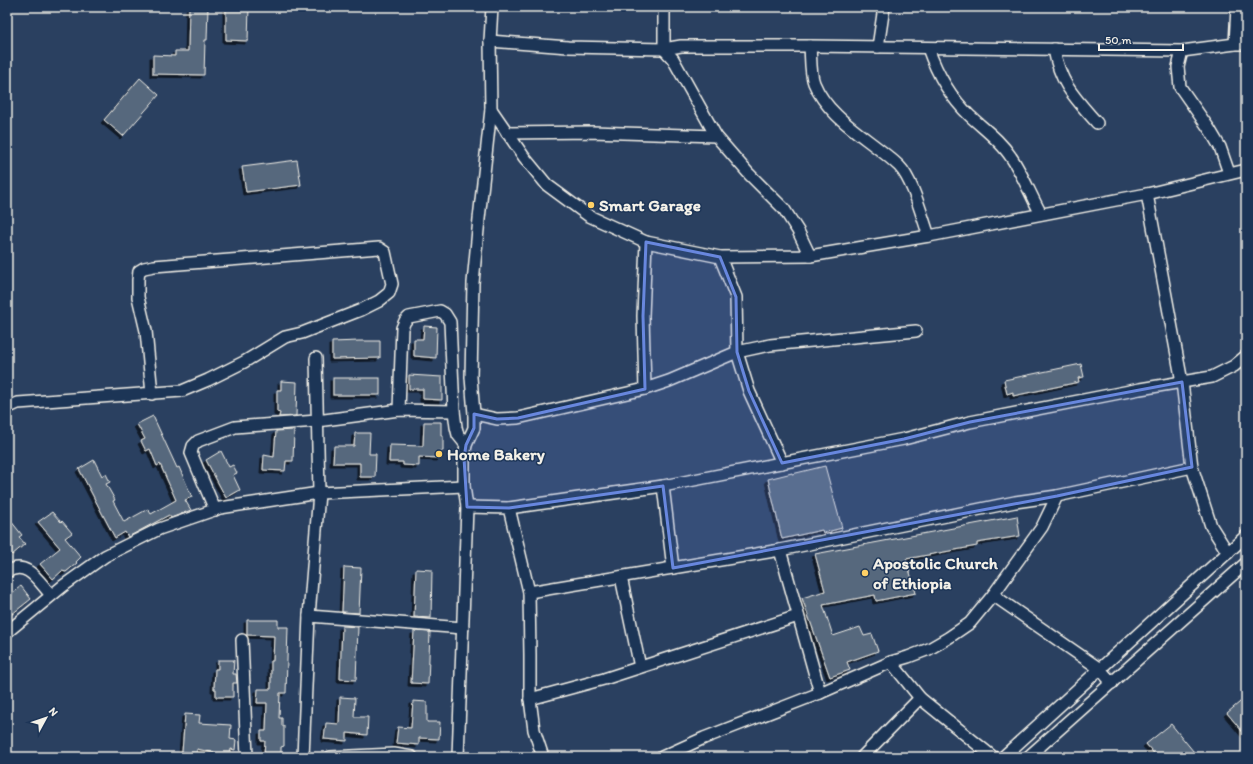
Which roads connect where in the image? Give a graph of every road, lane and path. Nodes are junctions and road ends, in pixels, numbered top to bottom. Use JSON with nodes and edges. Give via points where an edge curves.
{"nodes":[{"id":1,"x":492,"y":7,"type":"edge"},
{"id":2,"x":664,"y":7,"type":"edge"},
{"id":3,"x":884,"y":7,"type":"edge"},
{"id":4,"x":1237,"y":7,"type":"edge"},
{"id":5,"x":490,"y":41,"type":"junction"},
{"id":6,"x":1241,"y":44,"type":"edge"},
{"id":7,"x":810,"y":46,"type":"junction"},
{"id":8,"x":878,"y":47,"type":"junction"},
{"id":9,"x":928,"y":48,"type":"junction"},
{"id":10,"x":664,"y":49,"type":"junction"},
{"id":11,"x":1054,"y":49,"type":"junction"},
{"id":12,"x":1182,"y":51,"type":"junction"},
{"id":13,"x":491,"y":109,"type":"junction"},
{"id":14,"x":1097,"y":123,"type":"dead end"},
{"id":15,"x":507,"y":133,"type":"junction"},
{"id":16,"x":716,"y":136,"type":"junction"},
{"id":17,"x":1246,"y":170,"type":"edge"},
{"id":18,"x":1229,"y":173,"type":"junction"},
{"id":19,"x":1147,"y":194,"type":"junction"},
{"id":20,"x":1041,"y":214,"type":"junction"},
{"id":21,"x":929,"y":236,"type":"junction"},
{"id":22,"x":646,"y":242,"type":"junction"},
{"id":23,"x":810,"y":256,"type":"junction"},
{"id":24,"x":720,"y":257,"type":"junction"},
{"id":25,"x":916,"y":331,"type":"dead end"},
{"id":26,"x":737,"y":352,"type":"junction"},
{"id":27,"x":1246,"y":356,"type":"edge"},
{"id":28,"x":316,"y":358,"type":"dead end"},
{"id":29,"x":1182,"y":382,"type":"junction"},
{"id":30,"x":645,"y":389,"type":"junction"},
{"id":31,"x":152,"y":394,"type":"junction"},
{"id":32,"x":7,"y":408,"type":"edge"},
{"id":33,"x":399,"y":410,"type":"junction"},
{"id":34,"x":454,"y":411,"type":"junction"},
{"id":35,"x":474,"y":414,"type":"junction"},
{"id":36,"x":317,"y":421,"type":"junction"},
{"id":37,"x":466,"y":445,"type":"junction"},
{"id":38,"x":782,"y":463,"type":"junction"},
{"id":39,"x":1192,"y":467,"type":"junction"},
{"id":40,"x":464,"y":486,"type":"junction"},
{"id":41,"x":663,"y":486,"type":"junction"},
{"id":42,"x":319,"y":493,"type":"junction"},
{"id":43,"x":1057,"y":496,"type":"junction"},
{"id":44,"x":467,"y":507,"type":"junction"},
{"id":45,"x":509,"y":508,"type":"junction"},
{"id":46,"x":215,"y":510,"type":"junction"},
{"id":47,"x":1246,"y":536,"type":"edge"},
{"id":48,"x":780,"y":550,"type":"junction"},
{"id":49,"x":1228,"y":554,"type":"junction"},
{"id":50,"x":1246,"y":563,"type":"edge"},
{"id":51,"x":673,"y":568,"type":"junction"},
{"id":52,"x":7,"y":572,"type":"edge"},
{"id":53,"x":621,"y":577,"type":"junction"},
{"id":54,"x":529,"y":592,"type":"junction"},
{"id":55,"x":51,"y":595,"type":"junction"},
{"id":56,"x":993,"y":595,"type":"junction"},
{"id":57,"x":309,"y":616,"type":"junction"},
{"id":58,"x":798,"y":616,"type":"junction"},
{"id":59,"x":463,"y":628,"type":"junction"},
{"id":60,"x":7,"y":632,"type":"edge"},
{"id":61,"x":242,"y":640,"type":"dead end"},
{"id":62,"x":891,"y":662,"type":"junction"},
{"id":63,"x":640,"y":667,"type":"junction"},
{"id":64,"x":1100,"y":669,"type":"junction"},
{"id":65,"x":1112,"y":683,"type":"junction"},
{"id":66,"x":820,"y":693,"type":"junction"},
{"id":67,"x":920,"y":698,"type":"junction"},
{"id":68,"x":530,"y":699,"type":"junction"},
{"id":69,"x":247,"y":757,"type":"edge"},
{"id":70,"x":303,"y":757,"type":"edge"},
{"id":71,"x":330,"y":757,"type":"edge"},
{"id":72,"x":412,"y":757,"type":"edge"},
{"id":73,"x":458,"y":757,"type":"edge"},
{"id":74,"x":543,"y":757,"type":"edge"},
{"id":75,"x":662,"y":757,"type":"edge"},
{"id":76,"x":862,"y":757,"type":"edge"},
{"id":77,"x":993,"y":757,"type":"edge"},
{"id":78,"x":1003,"y":757,"type":"edge"},
{"id":79,"x":1028,"y":757,"type":"edge"}],
"edges":[{"from":1,"to":5,"type":"street"},
{"from":2,"to":10,"type":"street"},
{"from":3,"to":8,"type":"street"},
{"from":4,"to":6,"type":"street"},
{"from":5,"to":10,"type":"street","via":[[568,47]]},
{"from":5,"to":13,"type":"street"},
{"from":6,"to":12,"type":"street"},
{"from":7,"to":8,"type":"street"},
{"from":7,"to":10,"type":"street","via":[[681,46]]},
{"from":7,"to":21,"type":"street","via":[[814,82],[824,101],[900,167],[914,190]]},
{"from":8,"to":9,"type":"street"},
{"from":9,"to":11,"type":"street"},
{"from":9,"to":20,"type":"street","via":[[935,68],[951,95],[1011,156]]},
{"from":10,"to":16,"type":"street","via":[[673,59]]},
{"from":11,"to":12,"type":"street"},
{"from":11,"to":14,"type":"street","via":[[1064,83]]},
{"from":12,"to":18,"type":"street","via":[[1178,67],[1180,87],[1220,147]]},
{"from":13,"to":15,"type":"street"},
{"from":13,"to":35,"type":"street","via":[[473,283],[471,377]]},
{"from":15,"to":16,"type":"street","via":[[592,132]]},
{"from":15,"to":22,"type":"street","via":[[547,185],[589,216]]},
{"from":16,"to":23,"type":"street","via":[[784,209]]},
{"from":17,"to":18,"type":"street"},
{"from":18,"to":19,"type":"street"},
{"from":19,"to":20,"type":"street"},
{"from":19,"to":29,"type":"street"},
{"from":20,"to":21,"type":"street"},
{"from":21,"to":23,"type":"street"},
{"from":22,"to":24,"type":"street"},
{"from":22,"to":30,"type":"street","via":[[643,316]]},
{"from":23,"to":24,"type":"street"},
{"from":24,"to":26,"type":"street","via":[[736,298]]},
{"from":25,"to":26,"type":"street","via":[[770,345]]},
{"from":26,"to":30,"type":"street"},
{"from":26,"to":38,"type":"street","via":[[750,391]]},
{"from":27,"to":29,"type":"street","via":[[1234,366],[1212,377]]},
{"from":28,"to":36,"type":"street"},
{"from":29,"to":38,"type":"street","via":[[970,422],[904,439]]},
{"from":29,"to":39,"type":"street"},
{"from":30,"to":35,"type":"street","via":[[518,418],[497,419]]},
{"from":31,"to":31,"type":"street","via":[[182,391],[244,362],[286,337],[302,333],[379,301],[389,293],[392,284],[385,252],[379,248],[154,266],[139,270],[138,297],[146,331]]},
{"from":31,"to":32,"type":"street","via":[[18,402]]},
{"from":33,"to":34,"type":"street"},
{"from":33,"to":34,"type":"street","via":[[402,328],[409,317],[440,311],[450,322]]},
{"from":33,"to":36,"type":"street"},
{"from":34,"to":37,"type":"street","via":[[458,435]]},
{"from":35,"to":37,"type":"street","via":[[474,428]]},
{"from":36,"to":42,"type":"street"},
{"from":36,"to":46,"type":"street","via":[[235,427],[198,441],[192,446],[191,453]]},
{"from":37,"to":40,"type":"street"},
{"from":38,"to":41,"type":"street"},
{"from":39,"to":43,"type":"street"},
{"from":39,"to":49,"type":"street","via":[[1211,526]]},
{"from":40,"to":42,"type":"street"},
{"from":40,"to":44,"type":"street"},
{"from":41,"to":45,"type":"street"},
{"from":41,"to":51,"type":"street"},
{"from":42,"to":46,"type":"street"},
{"from":42,"to":57,"type":"street"},
{"from":43,"to":48,"type":"street","via":[[1015,502]]},
{"from":43,"to":56,"type":"street","via":[[1042,527]]},
{"from":44,"to":45,"type":"street"},
{"from":44,"to":59,"type":"street"},
{"from":45,"to":54,"type":"street"},
{"from":46,"to":55,"type":"street","via":[[160,529],[105,556]]},
{"from":47,"to":49,"type":"street"},
{"from":48,"to":51,"type":"street"},
{"from":48,"to":58,"type":"street"},
{"from":49,"to":64,"type":"street"},
{"from":50,"to":65,"type":"street"},
{"from":51,"to":53,"type":"street"},
{"from":52,"to":55,"type":"street","via":[[13,568],[24,568],[32,573]]},
{"from":53,"to":54,"type":"street"},
{"from":53,"to":63,"type":"street"},
{"from":54,"to":68,"type":"street"},
{"from":55,"to":60,"type":"street"},
{"from":56,"to":62,"type":"street","via":[[970,623],[948,638],[908,658]]},
{"from":56,"to":64,"type":"street"},
{"from":57,"to":59,"type":"street"},
{"from":57,"to":70,"type":"street"},
{"from":58,"to":63,"type":"street"},
{"from":58,"to":66,"type":"street"},
{"from":59,"to":73,"type":"street"},
{"from":61,"to":69,"type":"street"},
{"from":62,"to":66,"type":"street"},
{"from":62,"to":67,"type":"street"},
{"from":63,"to":68,"type":"street"},
{"from":64,"to":65,"type":"street"},
{"from":64,"to":78,"type":"street"},
{"from":65,"to":79,"type":"street"},
{"from":66,"to":75,"type":"street"},
{"from":67,"to":76,"type":"street"},
{"from":67,"to":77,"type":"street"},
{"from":68,"to":74,"type":"street","via":[[534,730]]},
{"from":71,"to":72,"type":"street","via":[[394,754]]}]}
